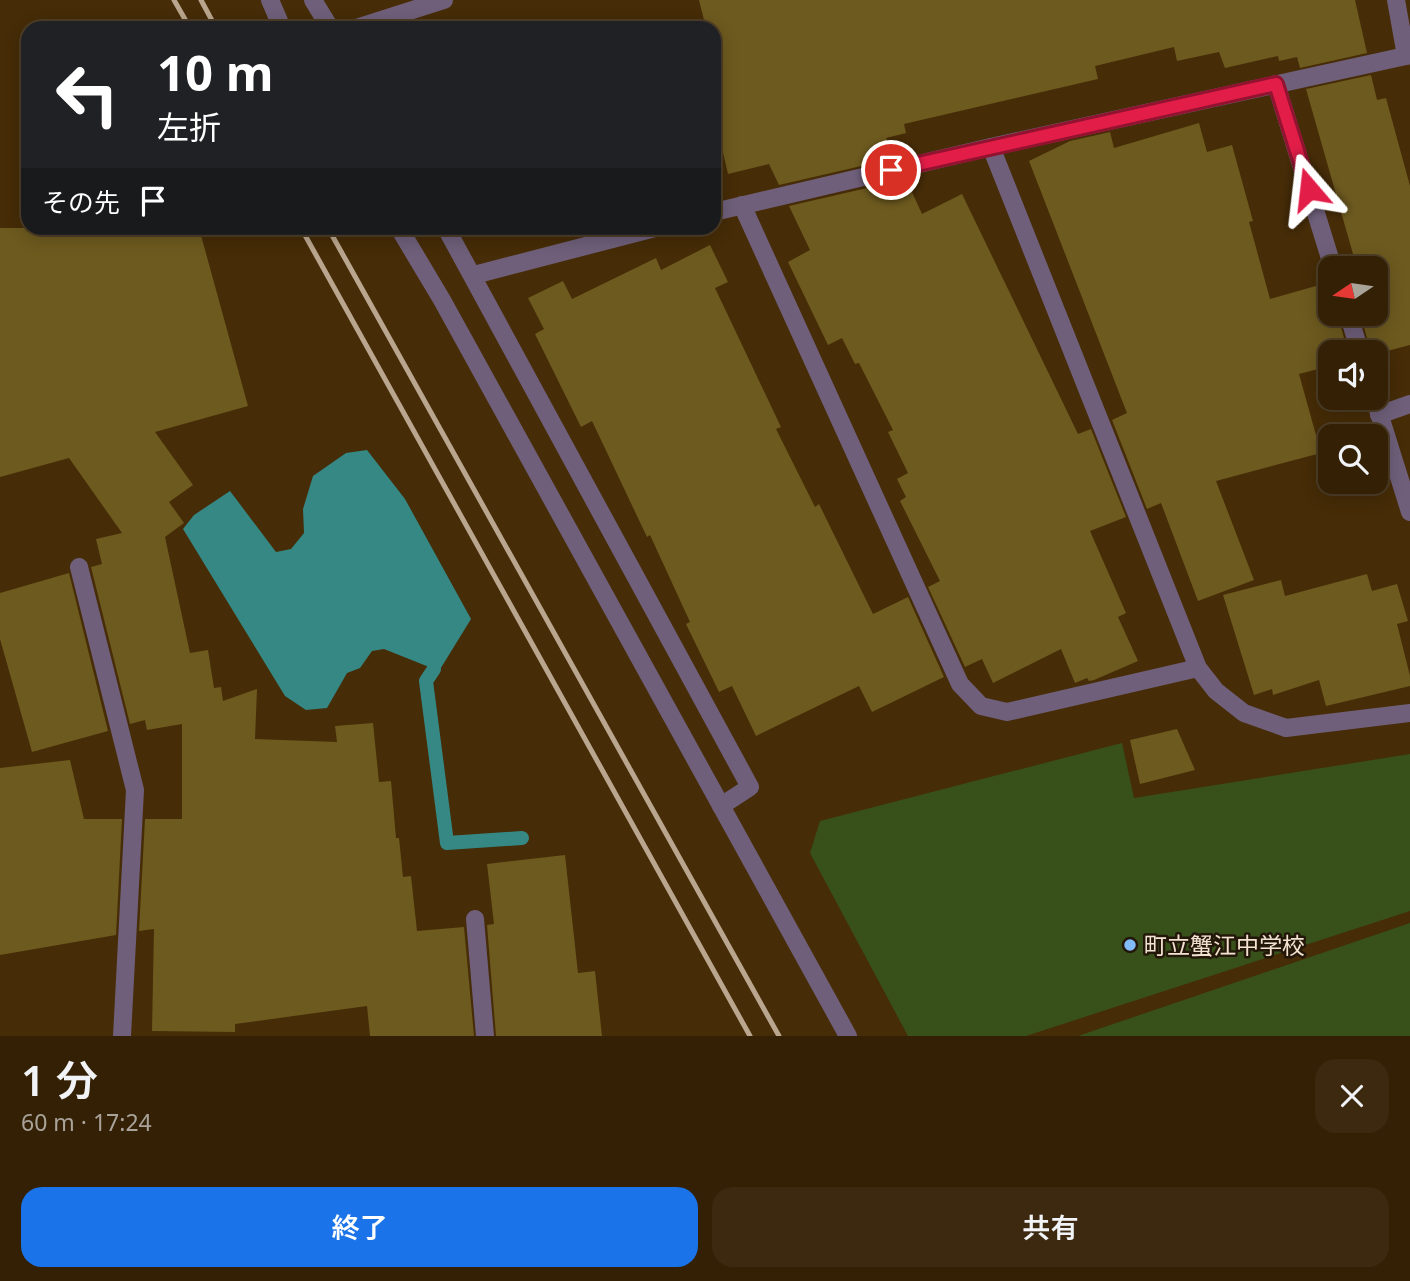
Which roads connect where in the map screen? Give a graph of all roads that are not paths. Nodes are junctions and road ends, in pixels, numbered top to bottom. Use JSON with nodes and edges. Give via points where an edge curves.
{"nodes":[{"id":1,"x":270,"y":0,"type":"edge"},
{"id":2,"x":313,"y":0,"type":"edge"},
{"id":3,"x":444,"y":0,"type":"edge"},
{"id":4,"x":1396,"y":0,"type":"edge"},
{"id":5,"x":279,"y":21,"type":"edge"},
{"id":6,"x":326,"y":21,"type":"edge"},
{"id":7,"x":378,"y":21,"type":"edge"},
{"id":8,"x":1408,"y":55,"type":"edge"},
{"id":9,"x":1276,"y":84,"type":"junction"},
{"id":10,"x":991,"y":147,"type":"junction"},
{"id":11,"x":742,"y":205,"type":"junction"},
{"id":12,"x":721,"y":210,"type":"edge"},
{"id":13,"x":403,"y":235,"type":"edge"},
{"id":14,"x":450,"y":235,"type":"edge"},
{"id":15,"x":628,"y":235,"type":"edge"},
{"id":16,"x":1329,"y":256,"type":"edge"},
{"id":17,"x":474,"y":275,"type":"junction"},
{"id":18,"x":1410,"y":404,"type":"edge"},
{"id":19,"x":1378,"y":410,"type":"edge"},
{"id":20,"x":1380,"y":415,"type":"junction"},
{"id":21,"x":1410,"y":512,"type":"edge"},
{"id":22,"x":79,"y":567,"type":"dead end"},
{"id":23,"x":1198,"y":668,"type":"junction"},
{"id":24,"x":1410,"y":713,"type":"edge"},
{"id":25,"x":721,"y":806,"type":"junction"},
{"id":26,"x":475,"y":919,"type":"dead end"},
{"id":27,"x":122,"y":1036,"type":"edge"},
{"id":28,"x":485,"y":1036,"type":"edge"},
{"id":29,"x":848,"y":1036,"type":"edge"}],
"edges":[{"from":1,"to":5,"type":"street"},
{"from":2,"to":6,"type":"street"},
{"from":3,"to":7,"type":"street"},
{"from":4,"to":8,"type":"street"},
{"from":8,"to":9,"type":"street"},
{"from":9,"to":10,"type":"street"},
{"from":9,"to":16,"type":"street"},
{"from":10,"to":11,"type":"street"},
{"from":10,"to":23,"type":"street"},
{"from":11,"to":12,"type":"street"},
{"from":11,"to":23,"type":"street","via":[[960,684],[981,706],[1007,712]]},
{"from":13,"to":25,"type":"street"},
{"from":14,"to":17,"type":"street"},
{"from":15,"to":17,"type":"street"},
{"from":17,"to":25,"type":"street","via":[[750,787]]},
{"from":18,"to":20,"type":"street"},
{"from":19,"to":20,"type":"street"},
{"from":20,"to":21,"type":"street"},
{"from":22,"to":27,"type":"street","via":[[135,790]]},
{"from":23,"to":24,"type":"street","via":[[1216,691],[1244,713],[1286,728]]},
{"from":25,"to":29,"type":"street"},
{"from":26,"to":28,"type":"street"}]}
